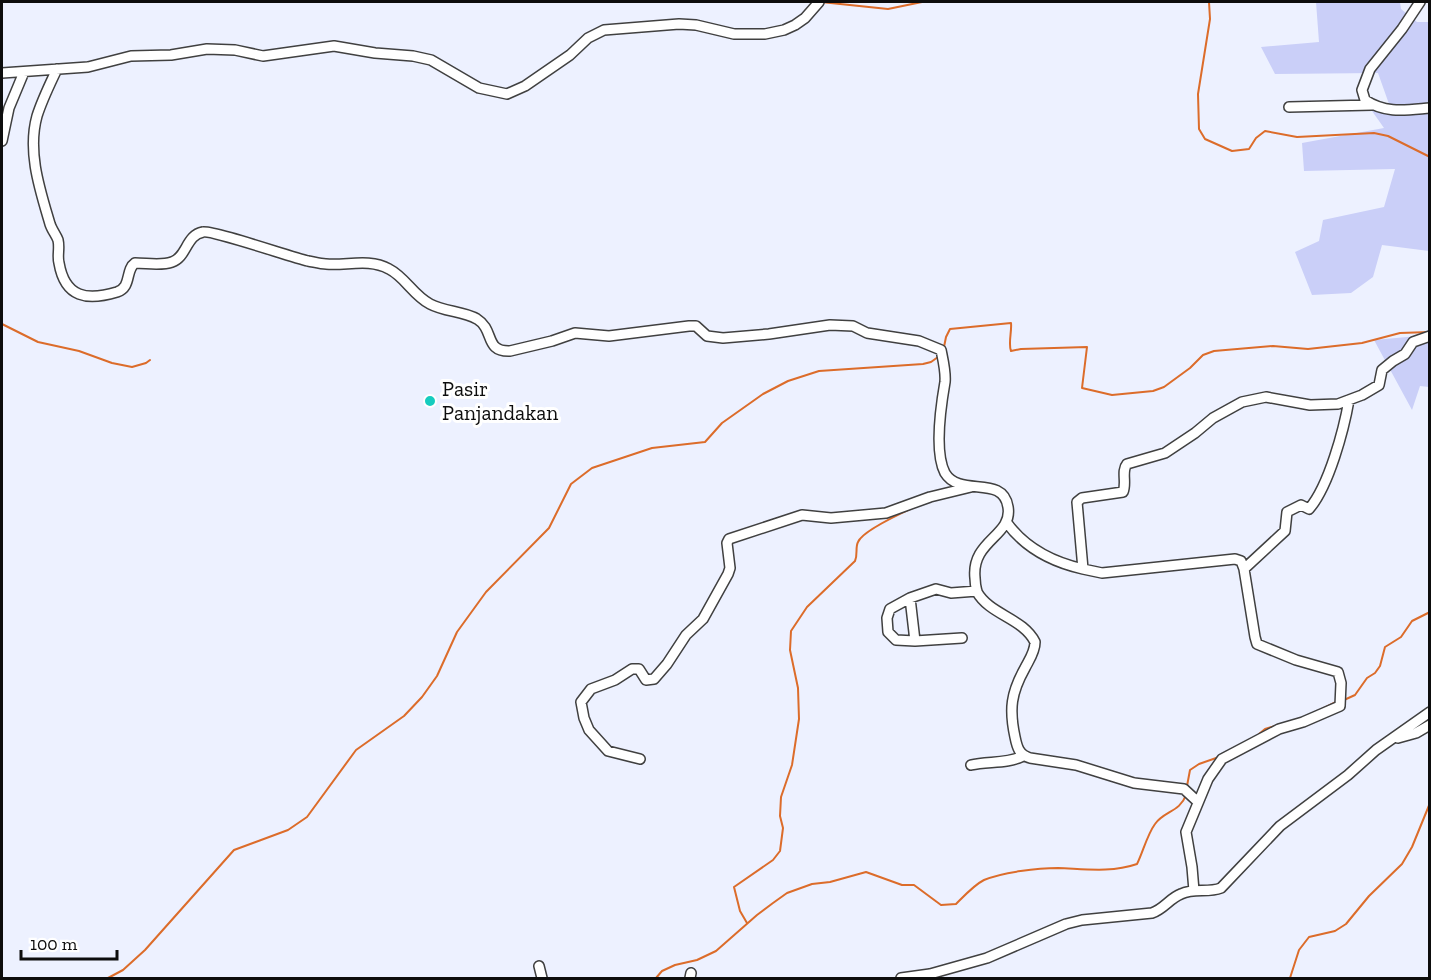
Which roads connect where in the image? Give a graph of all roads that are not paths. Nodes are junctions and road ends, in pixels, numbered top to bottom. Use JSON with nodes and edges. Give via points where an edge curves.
{"nodes":[{"id":1,"x":819,"y":2,"type":"edge"},
{"id":2,"x":1420,"y":2,"type":"edge"},
{"id":3,"x":57,"y":69,"type":"junction"},
{"id":4,"x":24,"y":72,"type":"junction"},
{"id":5,"x":2,"y":74,"type":"edge"},
{"id":6,"x":1372,"y":105,"type":"junction"},
{"id":7,"x":1289,"y":107,"type":"dead end"},
{"id":8,"x":1430,"y":108,"type":"edge"},
{"id":9,"x":2,"y":141,"type":"edge"},
{"id":10,"x":1430,"y":336,"type":"edge"},
{"id":11,"x":1348,"y":400,"type":"junction"},
{"id":12,"x":970,"y":487,"type":"junction"},
{"id":13,"x":1007,"y":523,"type":"junction"},
{"id":14,"x":1083,"y":569,"type":"junction"},
{"id":15,"x":1244,"y":569,"type":"junction"},
{"id":16,"x":977,"y":591,"type":"junction"},
{"id":17,"x":910,"y":597,"type":"junction"},
{"id":18,"x":962,"y":638,"type":"dead end"},
{"id":19,"x":915,"y":641,"type":"junction"},
{"id":20,"x":1430,"y":712,"type":"edge"},
{"id":21,"x":1430,"y":725,"type":"edge"},
{"id":22,"x":1390,"y":740,"type":"junction"},
{"id":23,"x":1023,"y":756,"type":"junction"},
{"id":24,"x":640,"y":759,"type":"dead end"},
{"id":25,"x":971,"y":765,"type":"dead end"},
{"id":26,"x":1198,"y":802,"type":"junction"},
{"id":27,"x":1194,"y":891,"type":"junction"},
{"id":28,"x":539,"y":966,"type":"dead end"},
{"id":29,"x":542,"y":978,"type":"edge"},
{"id":30,"x":901,"y":978,"type":"edge"}],
"edges":[{"from":1,"to":3,"type":"street","via":[[795,25],[765,34],[734,34],[679,24],[604,30],[534,80],[507,94],[479,88],[430,60],[334,46],[262,56],[207,49],[165,56],[131,56],[88,67]]},
{"from":2,"to":6,"type":"street","via":[[1362,85],[1363,95]]},
{"from":3,"to":4,"type":"street"},
{"from":3,"to":12,"type":"street","via":[[34,129],[36,177],[57,238],[64,280],[79,295],[119,291],[127,284],[132,265],[170,263],[182,254],[189,240],[208,231],[326,264],[383,266],[429,304],[477,319],[500,351],[580,332],[609,336],[696,326],[707,336],[723,338],[830,325],[853,326],[867,333],[919,341],[941,350],[945,381],[940,409],[942,464],[948,477]]},
{"from":4,"to":5,"type":"street"},
{"from":4,"to":9,"type":"street","via":[[9,108]]},
{"from":6,"to":7,"type":"street"},
{"from":6,"to":8,"type":"street","via":[[1390,111]]},
{"from":10,"to":11,"type":"street","via":[[1413,342],[1406,354],[1382,370],[1379,385]]},
{"from":11,"to":14,"type":"street","via":[[1310,405],[1266,397],[1242,402],[1165,453],[1127,464],[1123,492],[1077,502]]},
{"from":11,"to":15,"type":"street","via":[[1318,498],[1310,509],[1301,505],[1287,512],[1285,531]]},
{"from":12,"to":13,"type":"street","via":[[997,489],[1002,493],[1009,509]]},
{"from":12,"to":24,"type":"street","via":[[930,496],[886,513],[831,518],[802,514],[729,539],[728,574],[703,619],[686,634],[654,679],[646,680],[639,669],[632,669],[591,689],[582,702],[589,730],[608,751]]},
{"from":13,"to":14,"type":"street","via":[[1026,545],[1052,560]]},
{"from":13,"to":16,"type":"street","via":[[979,553],[974,572]]},
{"from":14,"to":15,"type":"street","via":[[1102,573],[1235,559],[1241,561]]},
{"from":15,"to":26,"type":"street","via":[[1257,644],[1338,672],[1340,699],[1338,708],[1279,729],[1222,759]]},
{"from":16,"to":17,"type":"street","via":[[951,593],[936,589]]},
{"from":16,"to":23,"type":"street","via":[[1025,628],[1035,642],[1011,702],[1014,734]]},
{"from":17,"to":19,"type":"street"},
{"from":17,"to":19,"type":"street","via":[[890,609],[888,632],[896,640]]},
{"from":18,"to":19,"type":"street"},
{"from":20,"to":22,"type":"street"},
{"from":21,"to":22,"type":"street"},
{"from":22,"to":27,"type":"street","via":[[1280,826],[1221,888]]},
{"from":23,"to":25,"type":"street"},
{"from":23,"to":26,"type":"street","via":[[1076,765],[1134,783],[1187,791]]},
{"from":26,"to":27,"type":"street","via":[[1186,832]]},
{"from":27,"to":30,"type":"street","via":[[1173,898],[1152,913],[1066,924],[987,958]]},
{"from":28,"to":29,"type":"street"}]}
